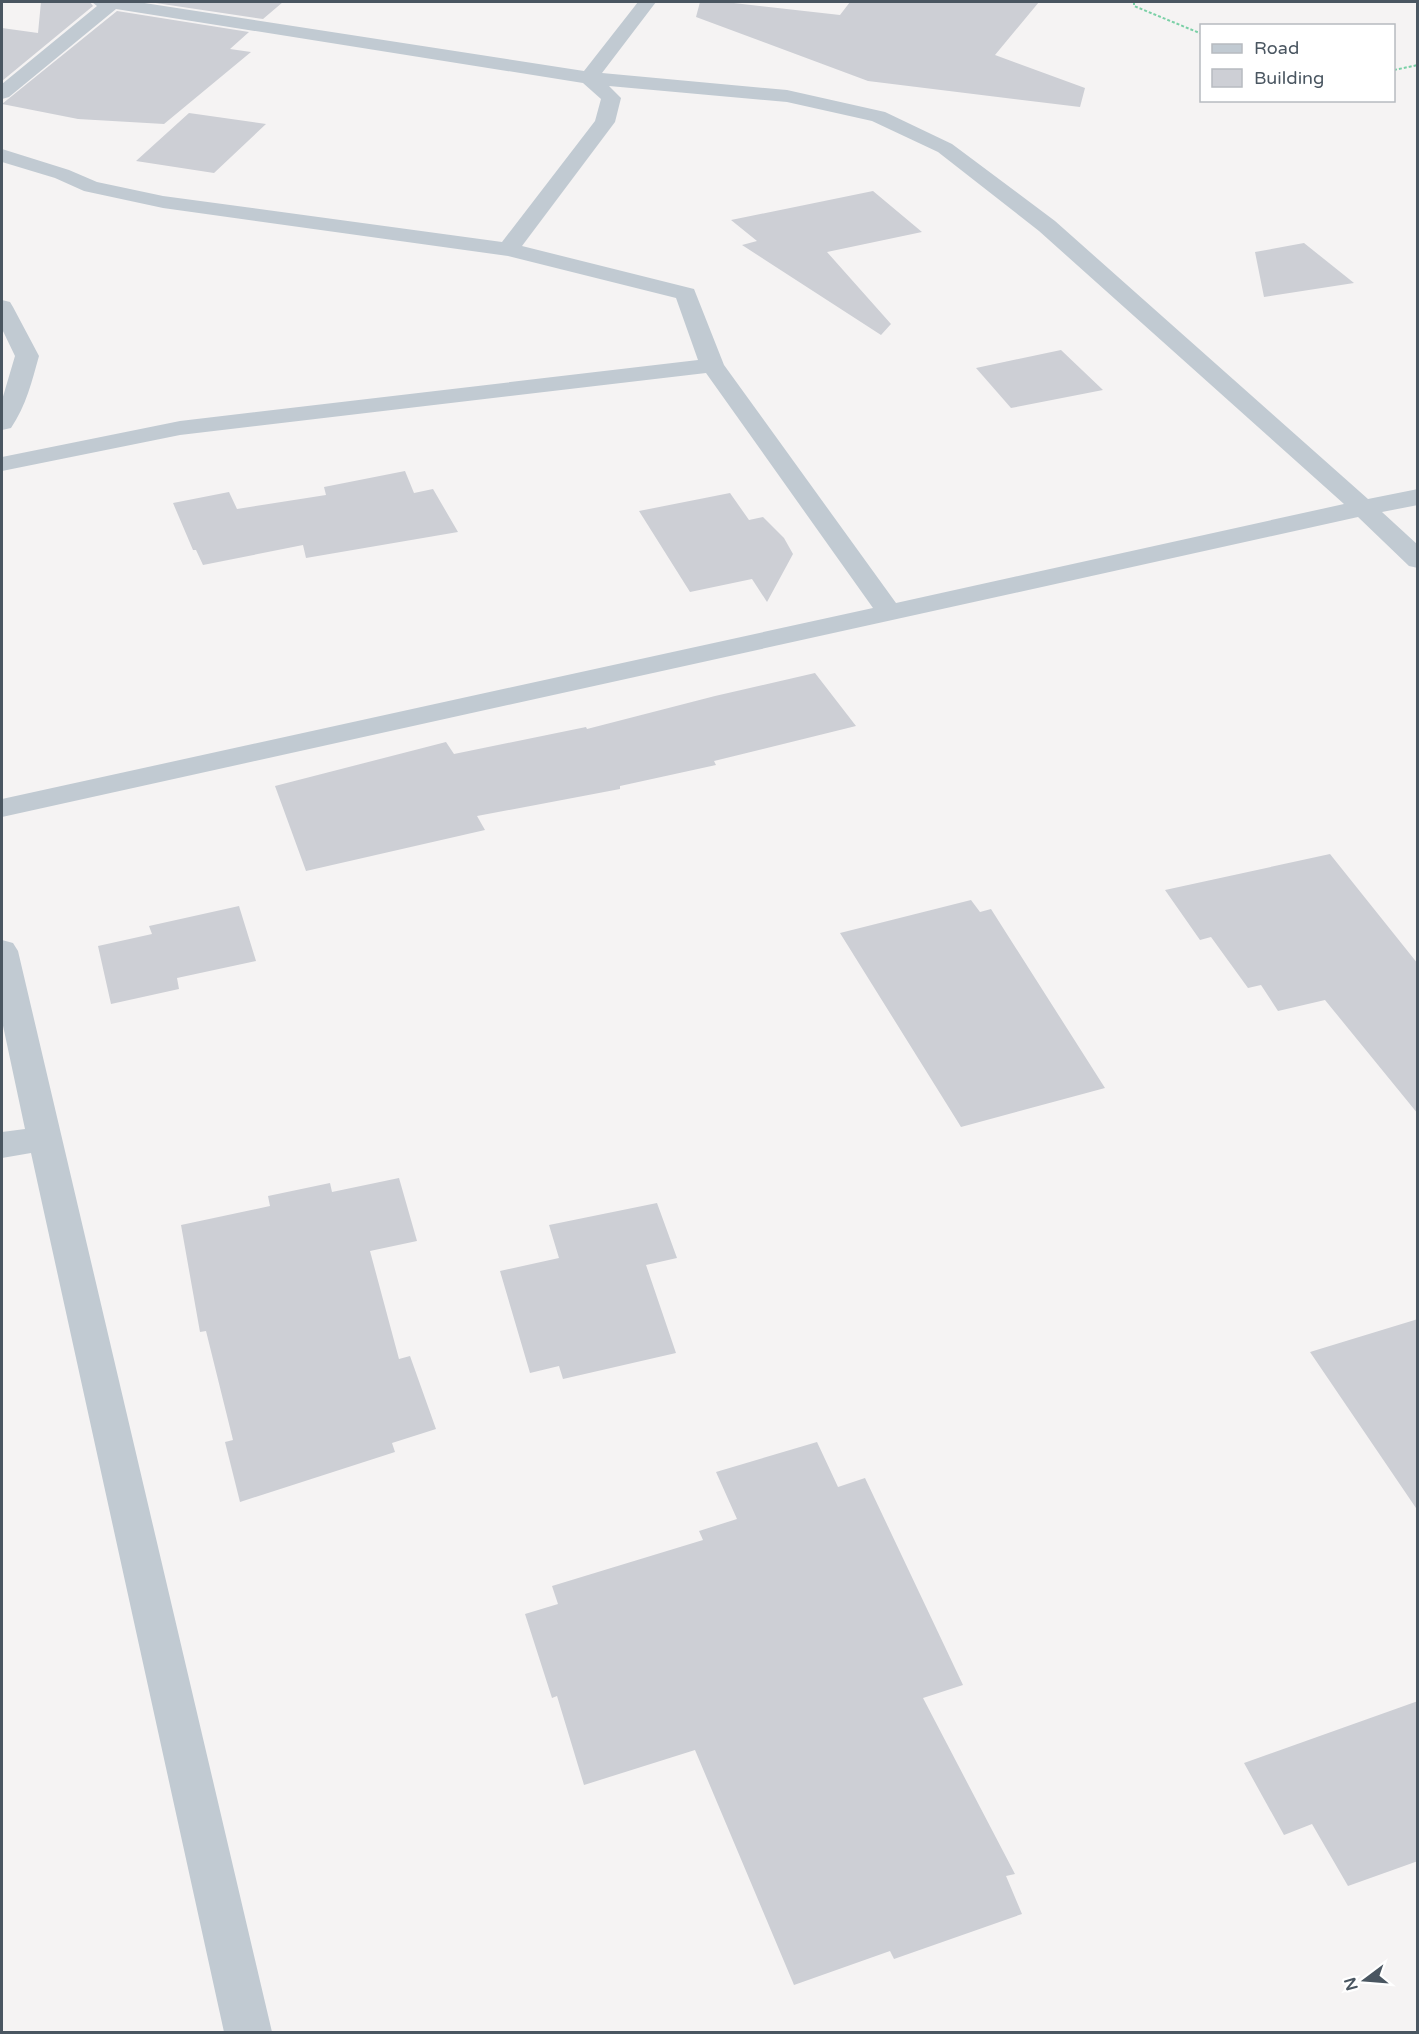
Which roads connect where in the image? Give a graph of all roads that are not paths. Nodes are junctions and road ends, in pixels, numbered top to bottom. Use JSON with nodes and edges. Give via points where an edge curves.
{"nodes":[{"id":1,"x":109,"y":2,"type":"edge"},
{"id":2,"x":647,"y":2,"type":"edge"},
{"id":3,"x":589,"y":78,"type":"junction"},
{"id":4,"x":2,"y":93,"type":"edge"},
{"id":5,"x":2,"y":155,"type":"edge"},
{"id":6,"x":508,"y":249,"type":"junction"},
{"id":7,"x":2,"y":307,"type":"edge"},
{"id":8,"x":712,"y":365,"type":"junction"},
{"id":9,"x":2,"y":423,"type":"edge"},
{"id":10,"x":2,"y":464,"type":"edge"},
{"id":11,"x":1418,"y":497,"type":"edge"},
{"id":12,"x":1363,"y":508,"type":"junction"},
{"id":13,"x":1418,"y":560,"type":"edge"},
{"id":14,"x":890,"y":613,"type":"junction"},
{"id":15,"x":2,"y":808,"type":"edge"},
{"id":16,"x":2,"y":951,"type":"edge"},
{"id":17,"x":45,"y":1138,"type":"junction"},
{"id":18,"x":2,"y":1145,"type":"edge"},
{"id":19,"x":248,"y":2032,"type":"edge"}],
"edges":[{"from":1,"to":3,"type":"street"},
{"from":1,"to":4,"type":"street"},
{"from":2,"to":3,"type":"street"},
{"from":3,"to":6,"type":"street","via":[[611,98],[605,122]]},
{"from":3,"to":12,"type":"street","via":[[787,96],[878,116],[945,148],[1047,226]]},
{"from":5,"to":6,"type":"street","via":[[91,187],[163,202]]},
{"from":6,"to":8,"type":"street","via":[[686,294]]},
{"from":7,"to":9,"type":"street","via":[[27,356],[15,397]]},
{"from":8,"to":10,"type":"street","via":[[180,428]]},
{"from":8,"to":14,"type":"street"},
{"from":11,"to":12,"type":"street"},
{"from":12,"to":13,"type":"street"},
{"from":12,"to":14,"type":"street"},
{"from":14,"to":15,"type":"street"},
{"from":16,"to":17,"type":"street"},
{"from":17,"to":18,"type":"street"},
{"from":17,"to":19,"type":"street"}]}
